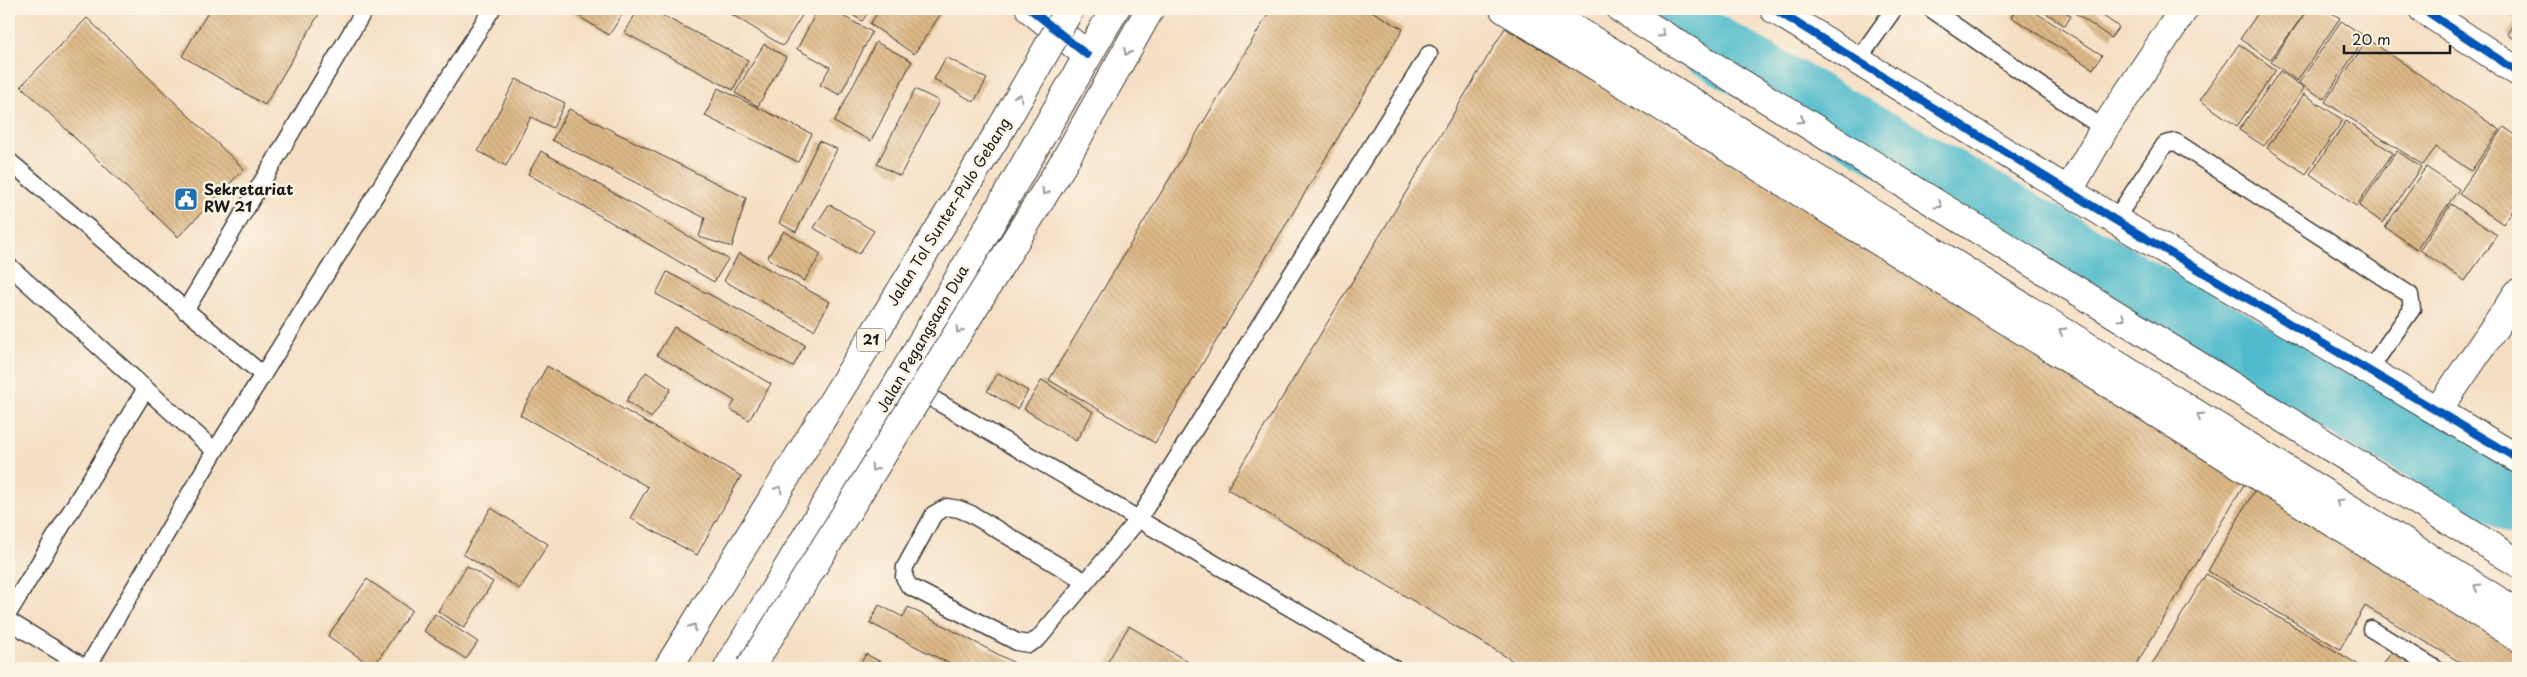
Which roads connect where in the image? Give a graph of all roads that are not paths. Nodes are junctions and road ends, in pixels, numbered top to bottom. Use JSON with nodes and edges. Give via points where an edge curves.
{"nodes":[{"id":1,"x":365,"y":9,"type":"edge"},
{"id":2,"x":492,"y":9,"type":"edge"},
{"id":3,"x":1030,"y":9,"type":"edge"},
{"id":4,"x":1070,"y":9,"type":"edge"},
{"id":5,"x":1115,"y":9,"type":"edge"},
{"id":6,"x":1150,"y":9,"type":"edge"},
{"id":7,"x":1504,"y":9,"type":"edge"},
{"id":8,"x":1542,"y":9,"type":"edge"},
{"id":9,"x":1621,"y":9,"type":"edge"},
{"id":10,"x":1774,"y":9,"type":"edge"},
{"id":11,"x":1894,"y":9,"type":"edge"},
{"id":12,"x":1931,"y":9,"type":"edge"},
{"id":13,"x":2184,"y":9,"type":"edge"},
{"id":14,"x":2424,"y":9,"type":"edge"},
{"id":15,"x":1429,"y":54,"type":"dead end"},
{"id":16,"x":1088,"y":55,"type":"junction"},
{"id":17,"x":1858,"y":60,"type":"junction"},
{"id":18,"x":2518,"y":72,"type":"edge"},
{"id":19,"x":2104,"y":129,"type":"junction"},
{"id":20,"x":9,"y":161,"type":"edge"},
{"id":21,"x":2069,"y":190,"type":"junction"},
{"id":22,"x":2115,"y":220,"type":"junction"},
{"id":23,"x":9,"y":266,"type":"edge"},
{"id":24,"x":2518,"y":293,"type":"edge"},
{"id":25,"x":185,"y":311,"type":"junction"},
{"id":26,"x":2369,"y":370,"type":"junction"},
{"id":27,"x":263,"y":375,"type":"junction"},
{"id":28,"x":900,"y":380,"type":"junction"},
{"id":29,"x":145,"y":390,"type":"junction"},
{"id":30,"x":2438,"y":410,"type":"junction"},
{"id":31,"x":214,"y":451,"type":"junction"},
{"id":32,"x":2518,"y":459,"type":"edge"},
{"id":33,"x":1138,"y":520,"type":"junction"},
{"id":34,"x":2518,"y":563,"type":"edge"},
{"id":35,"x":1086,"y":582,"type":"junction"},
{"id":36,"x":9,"y":612,"type":"edge"},
{"id":37,"x":2518,"y":613,"type":"edge"},
{"id":38,"x":9,"y":621,"type":"edge"},
{"id":39,"x":2371,"y":629,"type":"dead end"},
{"id":40,"x":2518,"y":637,"type":"edge"},
{"id":41,"x":87,"y":668,"type":"edge"},
{"id":42,"x":668,"y":668,"type":"edge"},
{"id":43,"x":728,"y":668,"type":"edge"},
{"id":44,"x":750,"y":668,"type":"edge"},
{"id":45,"x":1393,"y":668,"type":"edge"},
{"id":46,"x":2435,"y":668,"type":"edge"}],
"edges":[{"from":1,"to":25,"type":"lane"},
{"from":2,"to":27,"type":"lane"},
{"from":3,"to":16,"type":"main road"},
{"from":42,"to":4,"type":"main road","name":"Jalan Tol Sunter–Pulo Gebang","number":"21","one_way":true,"bridge":true,"via":[[1002,127]]},
{"from":5,"to":16,"type":"main road","name":"Jalan Pegangsaan Dua"},
{"from":6,"to":44,"type":"main road","one_way":true,"bridge":true,"via":[[1064,162]]},
{"from":7,"to":40,"type":"main road"},
{"from":37,"to":8,"type":"main road","one_way":true},
{"from":9,"to":34,"type":"main road","one_way":true},
{"from":10,"to":17,"type":"main road"},
{"from":11,"to":17,"type":"lane"},
{"from":12,"to":19,"type":"lane"},
{"from":13,"to":19,"type":"main road"},
{"from":14,"to":18,"type":"main road"},
{"from":15,"to":33,"type":"lane"},
{"from":16,"to":28,"type":"main road","name":"Jalan Pegangsaan Dua"},
{"from":17,"to":21,"type":"main road"},
{"from":19,"to":21,"type":"main road"},
{"from":20,"to":25,"type":"lane"},
{"from":21,"to":22,"type":"main road"},
{"from":22,"to":26,"type":"main road"},
{"from":22,"to":26,"type":"lane","via":[[2165,144],[2179,144],[2410,295],[2412,309]]},
{"from":23,"to":29,"type":"lane"},
{"from":24,"to":30,"type":"main road"},
{"from":25,"to":27,"type":"lane"},
{"from":26,"to":30,"type":"main road"},
{"from":27,"to":31,"type":"lane"},
{"from":28,"to":33,"type":"lane"},
{"from":28,"to":43,"type":"main road","name":"Jalan Pegangsaan Dua"},
{"from":29,"to":31,"type":"lane"},
{"from":29,"to":36,"type":"lane"},
{"from":30,"to":32,"type":"main road"},
{"from":31,"to":41,"type":"lane"},
{"from":33,"to":35,"type":"lane"},
{"from":33,"to":45,"type":"lane"},
{"from":35,"to":35,"type":"lane","via":[[971,514],[947,507],[934,514],[905,567],[904,577],[909,586],[1017,642],[1029,644],[1038,639]]},
{"from":38,"to":41,"type":"lane"},
{"from":39,"to":46,"type":"lane"}]}
